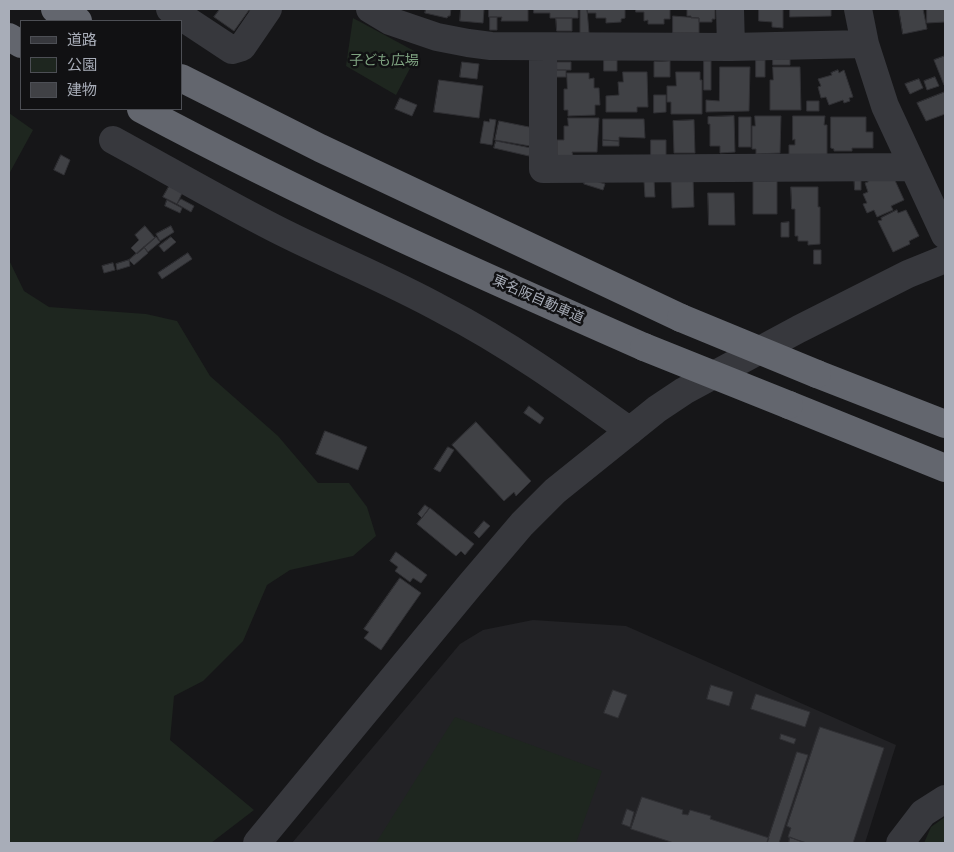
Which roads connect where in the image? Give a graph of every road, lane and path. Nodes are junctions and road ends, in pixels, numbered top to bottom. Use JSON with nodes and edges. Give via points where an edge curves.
{"nodes":[{"id":1,"x":55,"y":9,"type":"edge"},
{"id":2,"x":170,"y":9,"type":"edge"},
{"id":3,"x":268,"y":9,"type":"edge"},
{"id":4,"x":730,"y":9,"type":"edge"},
{"id":5,"x":858,"y":9,"type":"edge"},
{"id":6,"x":386,"y":13,"type":"edge"},
{"id":7,"x":76,"y":20,"type":"edge"},
{"id":8,"x":9,"y":37,"type":"edge"},
{"id":9,"x":20,"y":43,"type":"edge"},
{"id":10,"x":865,"y":44,"type":"junction"},
{"id":11,"x":543,"y":47,"type":"junction"},
{"id":12,"x":731,"y":47,"type":"junction"},
{"id":13,"x":182,"y":79,"type":"edge"},
{"id":14,"x":142,"y":110,"type":"edge"},
{"id":15,"x":113,"y":140,"type":"dead end"},
{"id":16,"x":913,"y":167,"type":"junction"},
{"id":17,"x":945,"y":235,"type":"edge"},
{"id":18,"x":945,"y":259,"type":"edge"},
{"id":19,"x":945,"y":424,"type":"edge"},
{"id":20,"x":630,"y":431,"type":"junction"},
{"id":21,"x":945,"y":468,"type":"edge"},
{"id":22,"x":945,"y":799,"type":"edge"},
{"id":23,"x":257,"y":843,"type":"edge"},
{"id":24,"x":900,"y":843,"type":"edge"}],
"edges":[{"from":1,"to":7,"type":"highway"},
{"from":2,"to":3,"type":"street","via":[[232,50],[242,47]]},
{"from":4,"to":12,"type":"street"},
{"from":5,"to":10,"type":"street"},
{"from":6,"to":11,"type":"street","via":[[437,37],[468,43]]},
{"from":8,"to":9,"type":"highway"},
{"from":10,"to":12,"type":"street"},
{"from":10,"to":16,"type":"street","via":[[885,106]]},
{"from":11,"to":12,"type":"street"},
{"from":11,"to":16,"type":"street","via":[[543,170]]},
{"from":13,"to":19,"type":"highway","bridge":true,"via":[[320,148],[681,318]]},
{"from":14,"to":21,"type":"highway","name":"東名阪自動車道","bridge":true,"via":[[325,203],[470,270],[644,347]]},
{"from":15,"to":20,"type":"street","via":[[276,229],[481,331]]},
{"from":16,"to":17,"type":"street"},
{"from":18,"to":20,"type":"street","via":[[798,329],[684,391]]},
{"from":20,"to":23,"type":"street","via":[[555,491],[522,524]]},
{"from":22,"to":24,"type":"street","via":[[922,813]]}]}
